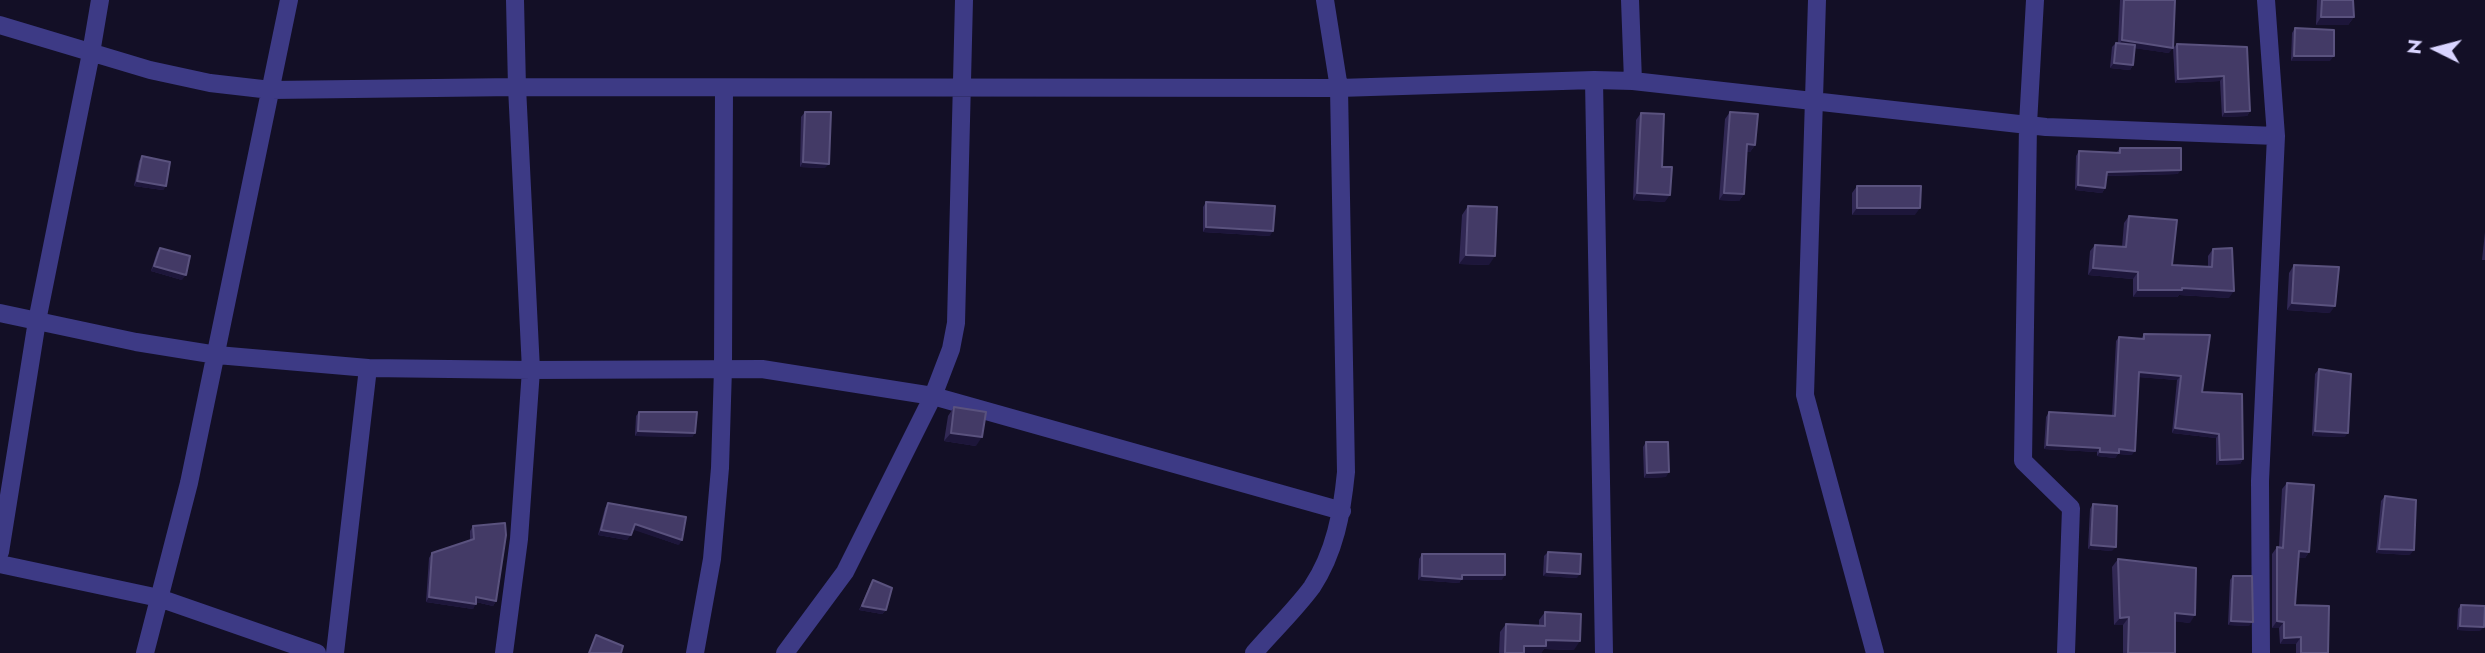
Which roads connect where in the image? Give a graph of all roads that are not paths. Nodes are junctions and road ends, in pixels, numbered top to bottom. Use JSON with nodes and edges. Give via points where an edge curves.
{"nodes":[{"id":1,"x":100,"y":0,"type":"edge"},
{"id":2,"x":289,"y":0,"type":"edge"},
{"id":3,"x":515,"y":0,"type":"edge"},
{"id":4,"x":964,"y":0,"type":"edge"},
{"id":5,"x":1325,"y":0,"type":"edge"},
{"id":6,"x":1630,"y":0,"type":"edge"},
{"id":7,"x":1816,"y":0,"type":"edge"},
{"id":8,"x":2035,"y":0,"type":"edge"},
{"id":9,"x":2266,"y":0,"type":"edge"},
{"id":10,"x":0,"y":25,"type":"edge"},
{"id":11,"x":91,"y":53,"type":"junction"},
{"id":12,"x":1594,"y":80,"type":"junction"},
{"id":13,"x":1633,"y":81,"type":"junction"},
{"id":14,"x":517,"y":87,"type":"junction"},
{"id":15,"x":962,"y":87,"type":"junction"},
{"id":16,"x":724,"y":88,"type":"junction"},
{"id":17,"x":1339,"y":88,"type":"junction"},
{"id":18,"x":271,"y":90,"type":"junction"},
{"id":19,"x":1814,"y":101,"type":"junction"},
{"id":20,"x":2028,"y":124,"type":"junction"},
{"id":21,"x":2276,"y":136,"type":"junction"},
{"id":22,"x":0,"y":313,"type":"edge"},
{"id":23,"x":37,"y":321,"type":"junction"},
{"id":24,"x":217,"y":355,"type":"junction"},
{"id":25,"x":368,"y":368,"type":"junction"},
{"id":26,"x":723,"y":368,"type":"junction"},
{"id":27,"x":531,"y":370,"type":"junction"},
{"id":28,"x":933,"y":396,"type":"junction"},
{"id":29,"x":1342,"y":511,"type":"junction"},
{"id":30,"x":0,"y":552,"type":"edge"},
{"id":31,"x":0,"y":564,"type":"edge"},
{"id":32,"x":159,"y":598,"type":"junction"},
{"id":33,"x":145,"y":653,"type":"edge"},
{"id":34,"x":317,"y":653,"type":"edge"},
{"id":35,"x":335,"y":653,"type":"edge"},
{"id":36,"x":504,"y":653,"type":"edge"},
{"id":37,"x":695,"y":653,"type":"edge"},
{"id":38,"x":785,"y":653,"type":"edge"},
{"id":39,"x":1254,"y":653,"type":"edge"},
{"id":40,"x":1604,"y":653,"type":"edge"},
{"id":41,"x":1874,"y":653,"type":"edge"},
{"id":42,"x":2067,"y":653,"type":"edge"},
{"id":43,"x":2261,"y":653,"type":"edge"}],
"edges":[{"from":1,"to":11,"type":"street"},
{"from":2,"to":18,"type":"street"},
{"from":3,"to":14,"type":"street"},
{"from":4,"to":15,"type":"street"},
{"from":5,"to":17,"type":"street"},
{"from":6,"to":13,"type":"street"},
{"from":7,"to":19,"type":"street"},
{"from":8,"to":20,"type":"street"},
{"from":9,"to":21,"type":"street"},
{"from":10,"to":11,"type":"street"},
{"from":11,"to":18,"type":"street","via":[[210,83]]},
{"from":11,"to":23,"type":"street"},
{"from":12,"to":13,"type":"street"},
{"from":12,"to":17,"type":"street"},
{"from":12,"to":40,"type":"street"},
{"from":13,"to":19,"type":"street"},
{"from":14,"to":16,"type":"street"},
{"from":14,"to":18,"type":"street"},
{"from":14,"to":27,"type":"street"},
{"from":15,"to":16,"type":"street"},
{"from":15,"to":17,"type":"street"},
{"from":15,"to":28,"type":"street","via":[[956,323]]},
{"from":16,"to":26,"type":"street"},
{"from":17,"to":29,"type":"street","via":[[1346,472]]},
{"from":18,"to":24,"type":"street"},
{"from":19,"to":20,"type":"street"},
{"from":19,"to":41,"type":"street","via":[[1805,395]]},
{"from":20,"to":21,"type":"street"},
{"from":20,"to":42,"type":"street","via":[[2023,461],[2071,508]]},
{"from":21,"to":43,"type":"street","via":[[2260,481]]},
{"from":22,"to":23,"type":"street"},
{"from":23,"to":24,"type":"street"},
{"from":23,"to":30,"type":"street"},
{"from":24,"to":25,"type":"street"},
{"from":24,"to":32,"type":"street"},
{"from":25,"to":27,"type":"street"},
{"from":25,"to":35,"type":"street"},
{"from":26,"to":27,"type":"street"},
{"from":26,"to":28,"type":"street","via":[[762,369]]},
{"from":26,"to":37,"type":"street","via":[[712,559]]},
{"from":27,"to":36,"type":"street","via":[[519,539]]},
{"from":28,"to":29,"type":"street"},
{"from":28,"to":38,"type":"street","via":[[845,572]]},
{"from":29,"to":39,"type":"street","via":[[1335,538],[1311,587]]},
{"from":31,"to":32,"type":"street"},
{"from":32,"to":33,"type":"street"},
{"from":32,"to":34,"type":"street"}]}
